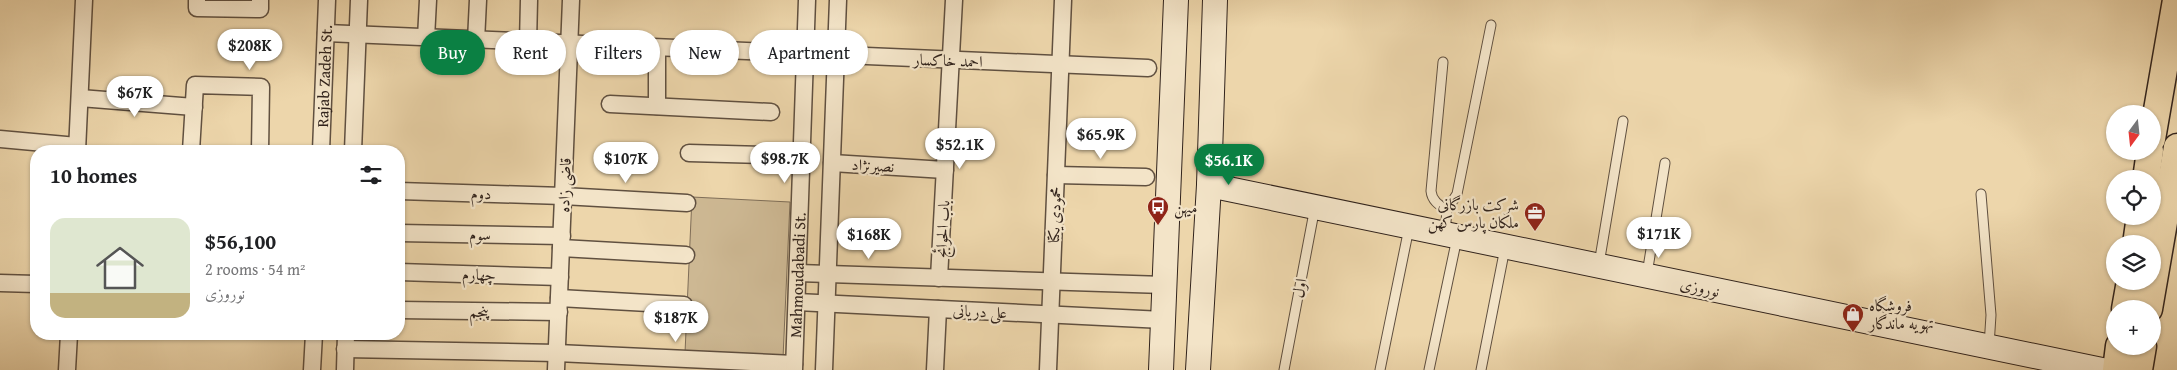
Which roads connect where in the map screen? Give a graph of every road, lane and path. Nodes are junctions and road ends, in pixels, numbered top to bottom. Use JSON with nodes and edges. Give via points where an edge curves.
{"nodes":[{"id":1,"x":84,"y":0,"type":"edge"},
{"id":2,"x":198,"y":0,"type":"edge"},
{"id":3,"x":260,"y":0,"type":"edge"},
{"id":4,"x":327,"y":0,"type":"edge"},
{"id":5,"x":358,"y":0,"type":"edge"},
{"id":6,"x":428,"y":0,"type":"edge"},
{"id":7,"x":478,"y":0,"type":"edge"},
{"id":8,"x":529,"y":0,"type":"edge"},
{"id":9,"x":571,"y":0,"type":"edge"},
{"id":10,"x":806,"y":0,"type":"edge"},
{"id":11,"x":838,"y":0,"type":"edge"},
{"id":12,"x":954,"y":0,"type":"edge"},
{"id":13,"x":1063,"y":0,"type":"edge"},
{"id":14,"x":1176,"y":0,"type":"edge"},
{"id":15,"x":1215,"y":0,"type":"edge"},
{"id":16,"x":2176,"y":0,"type":"edge"},
{"id":17,"x":1491,"y":25,"type":"dead end"},
{"id":18,"x":426,"y":30,"type":"edge"},
{"id":19,"x":476,"y":30,"type":"edge"},
{"id":20,"x":528,"y":30,"type":"edge"},
{"id":21,"x":805,"y":30,"type":"edge"},
{"id":22,"x":837,"y":30,"type":"edge"},
{"id":23,"x":326,"y":34,"type":"junction"},
{"id":24,"x":357,"y":36,"type":"junction"},
{"id":25,"x":420,"y":38,"type":"edge"},
{"id":26,"x":566,"y":44,"type":"edge"},
{"id":27,"x":569,"y":44,"type":"junction"},
{"id":28,"x":576,"y":44,"type":"edge"},
{"id":29,"x":660,"y":48,"type":"edge"},
{"id":30,"x":749,"y":52,"type":"edge"},
{"id":31,"x":868,"y":56,"type":"edge"},
{"id":32,"x":950,"y":60,"type":"junction"},
{"id":33,"x":1443,"y":62,"type":"dead end"},
{"id":34,"x":1060,"y":65,"type":"junction"},
{"id":35,"x":1148,"y":68,"type":"dead end"},
{"id":36,"x":658,"y":75,"type":"edge"},
{"id":37,"x":804,"y":75,"type":"edge"},
{"id":38,"x":835,"y":75,"type":"edge"},
{"id":39,"x":80,"y":98,"type":"junction"},
{"id":40,"x":610,"y":104,"type":"dead end"},
{"id":41,"x":2158,"y":105,"type":"edge"},
{"id":42,"x":657,"y":106,"type":"junction"},
{"id":43,"x":194,"y":107,"type":"junction"},
{"id":44,"x":772,"y":112,"type":"dead end"},
{"id":45,"x":1623,"y":121,"type":"dead end"},
{"id":46,"x":0,"y":139,"type":"edge"},
{"id":47,"x":51,"y":145,"type":"edge"},
{"id":48,"x":77,"y":145,"type":"edge"},
{"id":49,"x":191,"y":145,"type":"edge"},
{"id":50,"x":260,"y":145,"type":"edge"},
{"id":51,"x":321,"y":145,"type":"edge"},
{"id":52,"x":353,"y":145,"type":"edge"},
{"id":53,"x":2177,"y":148,"type":"edge"},
{"id":54,"x":688,"y":153,"type":"dead end"},
{"id":55,"x":802,"y":156,"type":"junction"},
{"id":56,"x":832,"y":163,"type":"junction"},
{"id":57,"x":1665,"y":163,"type":"dead end"},
{"id":58,"x":945,"y":170,"type":"junction"},
{"id":59,"x":1056,"y":175,"type":"junction"},
{"id":60,"x":1146,"y":177,"type":"dead end"},
{"id":61,"x":1210,"y":185,"type":"junction"},
{"id":62,"x":405,"y":191,"type":"edge"},
{"id":63,"x":1982,"y":194,"type":"dead end"},
{"id":64,"x":563,"y":196,"type":"junction"},
{"id":65,"x":687,"y":203,"type":"dead end"},
{"id":66,"x":1315,"y":207,"type":"junction"},
{"id":67,"x":1447,"y":210,"type":"junction"},
{"id":68,"x":2161,"y":218,"type":"edge"},
{"id":69,"x":2154,"y":225,"type":"edge"},
{"id":70,"x":2160,"y":225,"type":"edge"},
{"id":71,"x":1410,"y":226,"type":"junction"},
{"id":72,"x":405,"y":233,"type":"edge"},
{"id":73,"x":1451,"y":235,"type":"junction"},
{"id":74,"x":2145,"y":235,"type":"edge"},
{"id":75,"x":561,"y":242,"type":"junction"},
{"id":76,"x":1505,"y":246,"type":"junction"},
{"id":77,"x":686,"y":255,"type":"dead end"},
{"id":78,"x":1598,"y":266,"type":"junction"},
{"id":79,"x":405,"y":272,"type":"edge"},
{"id":80,"x":798,"y":273,"type":"junction"},
{"id":81,"x":828,"y":274,"type":"junction"},
{"id":82,"x":1646,"y":276,"type":"junction"},
{"id":83,"x":560,"y":277,"type":"junction"},
{"id":84,"x":939,"y":278,"type":"junction"},
{"id":85,"x":0,"y":282,"type":"edge"},
{"id":86,"x":1052,"y":282,"type":"junction"},
{"id":87,"x":30,"y":284,"type":"edge"},
{"id":88,"x":1164,"y":285,"type":"junction"},
{"id":89,"x":2150,"y":300,"type":"edge"},
{"id":90,"x":797,"y":302,"type":"junction"},
{"id":91,"x":827,"y":303,"type":"junction"},
{"id":92,"x":559,"y":305,"type":"junction"},
{"id":93,"x":684,"y":305,"type":"dead end"},
{"id":94,"x":938,"y":309,"type":"junction"},
{"id":95,"x":405,"y":310,"type":"edge"},
{"id":96,"x":1050,"y":314,"type":"junction"},
{"id":97,"x":1163,"y":320,"type":"junction"},
{"id":98,"x":69,"y":340,"type":"edge"},
{"id":99,"x":314,"y":340,"type":"edge"},
{"id":100,"x":346,"y":341,"type":"edge"},
{"id":101,"x":1989,"y":346,"type":"junction"},
{"id":102,"x":557,"y":353,"type":"junction"},
{"id":103,"x":2118,"y":355,"type":"edge"},
{"id":104,"x":2142,"y":355,"type":"edge"},
{"id":105,"x":672,"y":364,"type":"edge"},
{"id":106,"x":794,"y":367,"type":"edge"},
{"id":107,"x":67,"y":370,"type":"edge"},
{"id":108,"x":312,"y":370,"type":"edge"},
{"id":109,"x":345,"y":370,"type":"edge"},
{"id":110,"x":556,"y":370,"type":"edge"},
{"id":111,"x":824,"y":370,"type":"edge"},
{"id":112,"x":935,"y":370,"type":"edge"},
{"id":113,"x":1048,"y":370,"type":"edge"},
{"id":114,"x":1161,"y":370,"type":"edge"},
{"id":115,"x":1198,"y":370,"type":"edge"},
{"id":116,"x":1284,"y":370,"type":"edge"},
{"id":117,"x":1380,"y":370,"type":"edge"},
{"id":118,"x":1430,"y":370,"type":"edge"},
{"id":119,"x":1481,"y":370,"type":"edge"},
{"id":120,"x":2102,"y":370,"type":"edge"},
{"id":121,"x":2116,"y":370,"type":"edge"},
{"id":122,"x":2139,"y":370,"type":"edge"}],
"edges":[{"from":1,"to":39,"type":"street"},
{"from":2,"to":3,"type":"street","via":[[197,8],[260,9]]},
{"from":4,"to":23,"type":"street","name":"Rajab Zadeh St."},
{"from":5,"to":24,"type":"street","name":"Rajab Zadeh St."},
{"from":6,"to":18,"type":"street"},
{"from":7,"to":19,"type":"street"},
{"from":8,"to":20,"type":"street"},
{"from":9,"to":27,"type":"street","name":"قاضی زاده"},
{"from":10,"to":21,"type":"street","name":"Mahmoudabadi St."},
{"from":11,"to":22,"type":"street","name":"Mahmoudabadi St."},
{"from":12,"to":32,"type":"street","name":"باب الحوائج"},
{"from":13,"to":34,"type":"street","name":"محمودی یکتا"},
{"from":14,"to":88,"type":"main road"},
{"from":15,"to":61,"type":"main road"},
{"from":16,"to":41,"type":"main road"},
{"from":17,"to":67,"type":"lane","via":[[1457,194]]},
{"from":23,"to":24,"type":"street","name":"احمد خاکسار"},
{"from":23,"to":51,"type":"street","name":"Rajab Zadeh St."},
{"from":24,"to":25,"type":"street","name":"احمد خاکسار"},
{"from":24,"to":52,"type":"street","name":"Rajab Zadeh St."},
{"from":26,"to":27,"type":"street","name":"احمد خاکسار"},
{"from":27,"to":28,"type":"street","name":"احمد خاکسار"},
{"from":27,"to":64,"type":"street","name":"قاضی زاده"},
{"from":29,"to":30,"type":"street","name":"احمد خاکسار"},
{"from":31,"to":32,"type":"street","name":"احمد خاکسار"},
{"from":32,"to":34,"type":"street","name":"احمد خاکسار"},
{"from":32,"to":58,"type":"street","name":"باب الحوائج"},
{"from":33,"to":67,"type":"lane","via":[[1431,192],[1436,202]]},
{"from":34,"to":35,"type":"street","name":"احمد خاکسار"},
{"from":34,"to":59,"type":"street","name":"محمودی یکتا"},
{"from":36,"to":42,"type":"street"},
{"from":37,"to":55,"type":"street","name":"Mahmoudabadi St."},
{"from":38,"to":56,"type":"street","name":"Mahmoudabadi St."},
{"from":39,"to":43,"type":"street"},
{"from":39,"to":48,"type":"street"},
{"from":40,"to":42,"type":"street"},
{"from":42,"to":44,"type":"street"},
{"from":43,"to":49,"type":"street"},
{"from":43,"to":50,"type":"street","via":[[195,85],[261,87]]},
{"from":45,"to":78,"type":"lane"},
{"from":46,"to":47,"type":"street"},
{"from":53,"to":68,"type":"main road"},
{"from":54,"to":55,"type":"street"},
{"from":55,"to":80,"type":"street","name":"Mahmoudabadi St."},
{"from":56,"to":58,"type":"street","name":"نصیرنژاد"},
{"from":56,"to":81,"type":"street","name":"Mahmoudabadi St."},
{"from":57,"to":82,"type":"lane"},
{"from":58,"to":84,"type":"street","name":"باب الحوائج"},
{"from":59,"to":60,"type":"street"},
{"from":59,"to":86,"type":"street","name":"محمودی یکتا"},
{"from":61,"to":66,"type":"main road","name":"نوروزی"},
{"from":61,"to":115,"type":"main road"},
{"from":62,"to":64,"type":"street","name":"دوم"},
{"from":63,"to":101,"type":"lane","via":[[1991,315]]},
{"from":64,"to":65,"type":"street","name":"دوم"},
{"from":64,"to":75,"type":"street","name":"قاضی زاده"},
{"from":66,"to":71,"type":"main road","name":"نوروزی"},
{"from":66,"to":116,"type":"lane","name":"اول"},
{"from":67,"to":73,"type":"lane"},
{"from":69,"to":74,"type":"main road"},
{"from":70,"to":89,"type":"main road"},
{"from":71,"to":73,"type":"main road","name":"نوروزی"},
{"from":71,"to":117,"type":"lane"},
{"from":72,"to":75,"type":"street","name":"سوم"},
{"from":73,"to":76,"type":"main road","name":"نوروزی"},
{"from":73,"to":118,"type":"lane"},
{"from":75,"to":77,"type":"street","name":"سوم"},
{"from":75,"to":83,"type":"street","name":"قاضی زاده"},
{"from":76,"to":78,"type":"main road","name":"نوروزی"},
{"from":76,"to":119,"type":"lane"},
{"from":78,"to":82,"type":"main road","name":"نوروزی"},
{"from":79,"to":83,"type":"street","name":"چهارم"},
{"from":80,"to":81,"type":"street"},
{"from":80,"to":90,"type":"street","name":"Mahmoudabadi St."},
{"from":81,"to":84,"type":"street"},
{"from":81,"to":91,"type":"street","name":"Mahmoudabadi St."},
{"from":82,"to":101,"type":"main road","name":"نوروزی"},
{"from":83,"to":92,"type":"street","name":"قاضی زاده"},
{"from":84,"to":86,"type":"street"},
{"from":85,"to":87,"type":"street"},
{"from":86,"to":88,"type":"street"},
{"from":86,"to":96,"type":"street","name":"محمودی یکتا"},
{"from":88,"to":97,"type":"main road"},
{"from":90,"to":91,"type":"street","name":"علی دریانی"},
{"from":90,"to":106,"type":"street","name":"Mahmoudabadi St."},
{"from":91,"to":94,"type":"street","name":"علی دریانی"},
{"from":91,"to":111,"type":"street","name":"Mahmoudabadi St."},
{"from":92,"to":93,"type":"street","name":"پنجم"},
{"from":92,"to":95,"type":"street","name":"پنجم"},
{"from":92,"to":102,"type":"street","name":"قاضی زاده"},
{"from":94,"to":96,"type":"street","name":"علی دریانی"},
{"from":94,"to":112,"type":"street"},
{"from":96,"to":97,"type":"street","name":"علی دریانی"},
{"from":96,"to":113,"type":"street","name":"محمودی یکتا"},
{"from":97,"to":114,"type":"main road"},
{"from":98,"to":107,"type":"street"},
{"from":99,"to":108,"type":"street"},
{"from":100,"to":102,"type":"street"},
{"from":100,"to":109,"type":"street"},
{"from":101,"to":120,"type":"main road","name":"نوروزی"},
{"from":102,"to":105,"type":"street"},
{"from":102,"to":110,"type":"street","name":"قاضی زاده"},
{"from":103,"to":121,"type":"main road"},
{"from":104,"to":122,"type":"main road"},
{"from":105,"to":106,"type":"street"}]}
